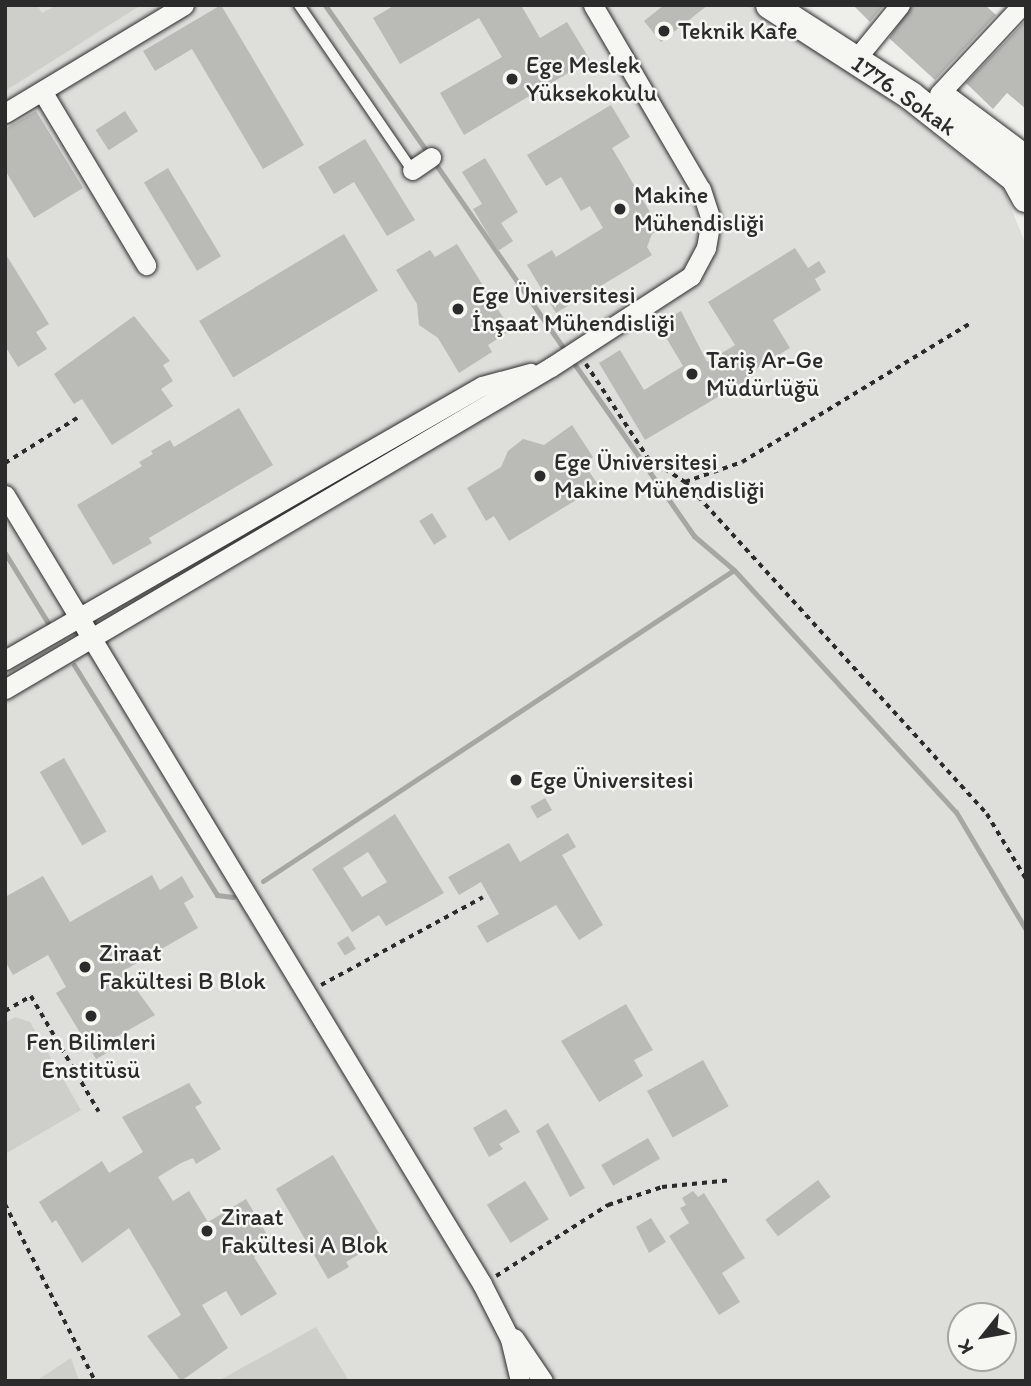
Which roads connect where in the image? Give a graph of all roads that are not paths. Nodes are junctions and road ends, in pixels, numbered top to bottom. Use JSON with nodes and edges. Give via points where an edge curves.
{"nodes":[{"id":1,"x":184,"y":5,"type":"edge"},
{"id":2,"x":299,"y":5,"type":"edge"},
{"id":3,"x":593,"y":5,"type":"edge"},
{"id":4,"x":770,"y":5,"type":"edge"},
{"id":5,"x":798,"y":5,"type":"edge"},
{"id":6,"x":900,"y":5,"type":"edge"},
{"id":7,"x":1022,"y":5,"type":"edge"},
{"id":8,"x":859,"y":55,"type":"junction"},
{"id":9,"x":42,"y":91,"type":"junction"},
{"id":10,"x":939,"y":94,"type":"junction"},
{"id":11,"x":5,"y":113,"type":"edge"},
{"id":12,"x":431,"y":158,"type":"dead end"},
{"id":13,"x":1021,"y":161,"type":"edge"},
{"id":14,"x":412,"y":170,"type":"joint"},
{"id":15,"x":1026,"y":198,"type":"edge"},
{"id":16,"x":146,"y":265,"type":"dead end"},
{"id":17,"x":565,"y":358,"type":"junction"},
{"id":18,"x":382,"y":443,"type":"junction"},
{"id":19,"x":391,"y":461,"type":"junction"},
{"id":20,"x":299,"y":490,"type":"junction"},
{"id":21,"x":5,"y":495,"type":"edge"},
{"id":22,"x":310,"y":507,"type":"junction"},
{"id":23,"x":77,"y":616,"type":"junction"},
{"id":24,"x":91,"y":639,"type":"junction"},
{"id":25,"x":5,"y":660,"type":"edge"},
{"id":26,"x":5,"y":689,"type":"edge"},
{"id":27,"x":499,"y":1315,"type":"junction"},
{"id":28,"x":520,"y":1381,"type":"edge"},
{"id":29,"x":543,"y":1381,"type":"edge"}],
"edges":[{"from":1,"to":9,"type":"street"},
{"from":2,"to":14,"type":"lane"},
{"from":3,"to":17,"type":"street","via":[[701,190],[711,220],[706,248],[691,276]]},
{"from":4,"to":8,"type":"street","name":"1776. Sokak"},
{"from":5,"to":8,"type":"street","name":"1776. Sokak"},
{"from":6,"to":8,"type":"street"},
{"from":7,"to":10,"type":"street"},
{"from":8,"to":10,"type":"street","name":"1776. Sokak"},
{"from":8,"to":13,"type":"street","name":"1776. Sokak","via":[[911,96]]},
{"from":9,"to":11,"type":"street"},
{"from":9,"to":16,"type":"street"},
{"from":10,"to":13,"type":"street","name":"1776. Sokak"},
{"from":12,"to":14,"type":"street"},
{"from":13,"to":15,"type":"street","name":"1776. Sokak"},
{"from":17,"to":18,"type":"street","via":[[482,386]]},
{"from":17,"to":19,"type":"street"},
{"from":18,"to":19,"type":"street"},
{"from":18,"to":20,"type":"street"},
{"from":19,"to":22,"type":"street"},
{"from":20,"to":22,"type":"street"},
{"from":20,"to":23,"type":"street"},
{"from":21,"to":23,"type":"street"},
{"from":22,"to":24,"type":"street"},
{"from":23,"to":24,"type":"street"},
{"from":23,"to":25,"type":"street"},
{"from":24,"to":26,"type":"street"},
{"from":24,"to":27,"type":"street"},
{"from":27,"to":28,"type":"street"},
{"from":27,"to":29,"type":"street"}]}
